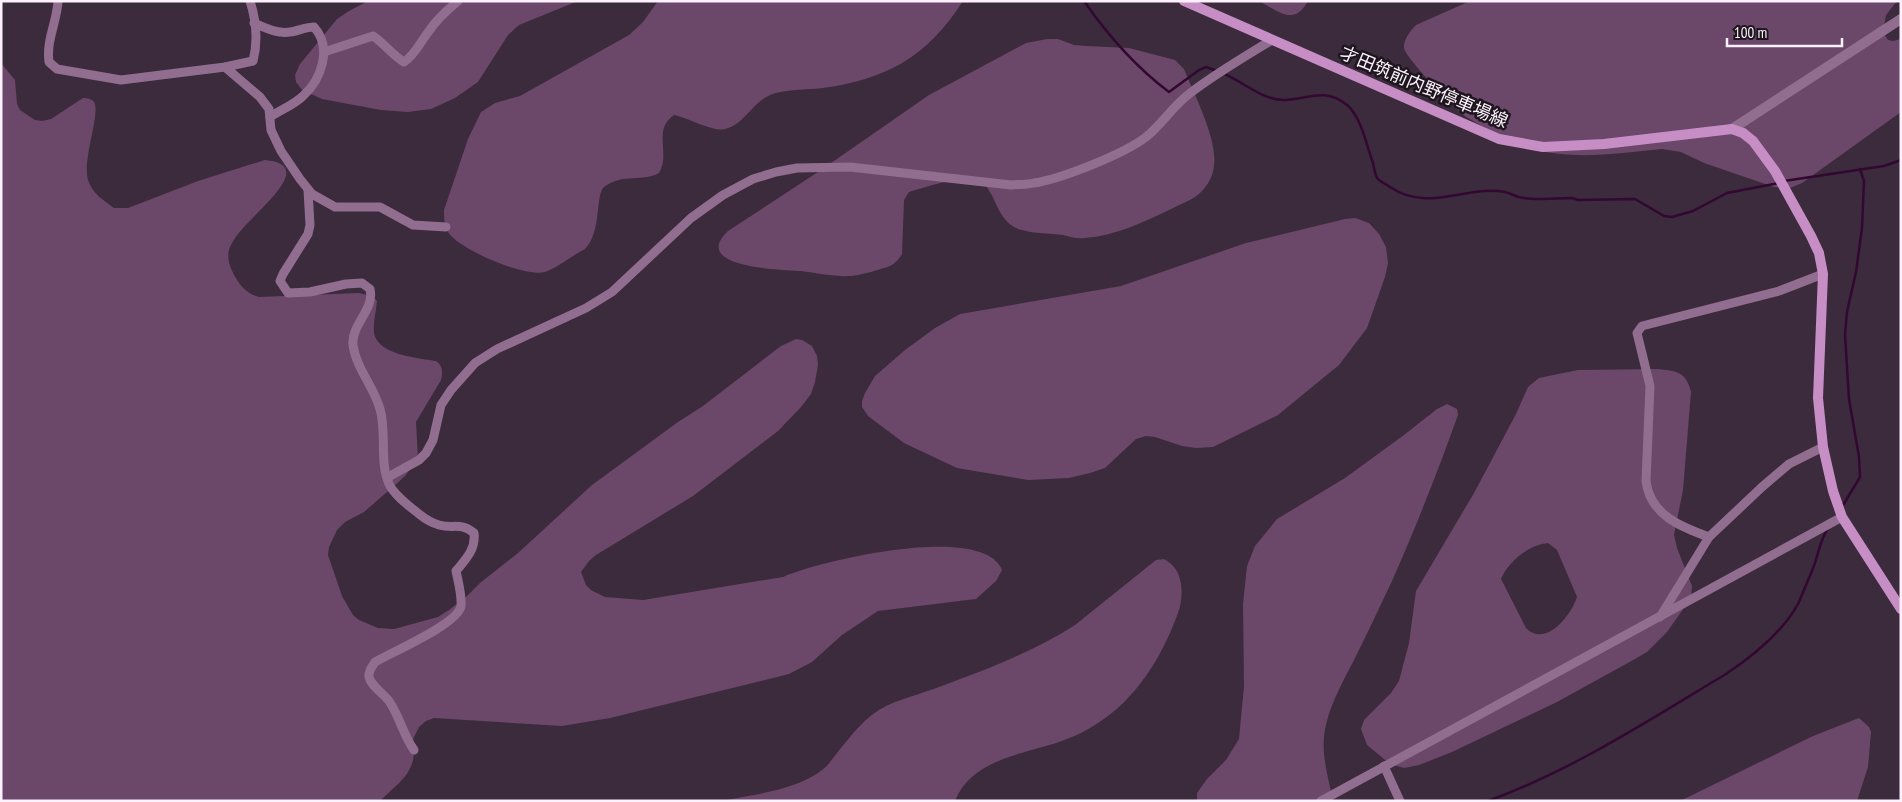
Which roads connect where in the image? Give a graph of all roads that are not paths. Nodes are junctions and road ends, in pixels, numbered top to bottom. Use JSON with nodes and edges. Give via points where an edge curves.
{"nodes":[{"id":1,"x":58,"y":1,"type":"edge"},
{"id":2,"x":250,"y":1,"type":"edge"},
{"id":3,"x":458,"y":1,"type":"edge"},
{"id":4,"x":1184,"y":1,"type":"edge"},
{"id":5,"x":1901,"y":19,"type":"edge"},
{"id":6,"x":254,"y":23,"type":"junction"},
{"id":7,"x":1272,"y":40,"type":"junction"},
{"id":8,"x":324,"y":52,"type":"junction"},
{"id":9,"x":225,"y":67,"type":"junction"},
{"id":10,"x":270,"y":117,"type":"junction"},
{"id":11,"x":1732,"y":129,"type":"junction"},
{"id":12,"x":308,"y":190,"type":"junction"},
{"id":13,"x":446,"y":227,"type":"dead end"},
{"id":14,"x":1823,"y":274,"type":"junction"},
{"id":15,"x":1823,"y":447,"type":"junction"},
{"id":16,"x":388,"y":479,"type":"junction"},
{"id":17,"x":1842,"y":517,"type":"junction"},
{"id":18,"x":1709,"y":537,"type":"junction"},
{"id":19,"x":1901,"y":609,"type":"edge"},
{"id":20,"x":1660,"y":618,"type":"junction"},
{"id":21,"x":414,"y":750,"type":"dead end"},
{"id":22,"x":1384,"y":766,"type":"junction"},
{"id":23,"x":1321,"y":801,"type":"edge"},
{"id":24,"x":1400,"y":801,"type":"edge"}],
"edges":[{"from":1,"to":9,"type":"street","via":[[58,13],[47,50],[48,62],[57,69],[121,80]]},
{"from":2,"to":6,"type":"street"},
{"from":3,"to":8,"type":"street","via":[[430,28],[404,62],[373,36]]},
{"from":4,"to":7,"type":"main road","name":"才田筑前内野停車場線"},
{"from":5,"to":11,"type":"street"},
{"from":6,"to":8,"type":"street","via":[[277,32],[314,27]]},
{"from":6,"to":9,"type":"street","via":[[256,48],[253,61]]},
{"from":7,"to":11,"type":"main road","name":"才田筑前内野停車場線","via":[[1480,132],[1543,147],[1604,144]]},
{"from":7,"to":16,"type":"street","via":[[1228,66],[1180,101],[1138,143],[1034,184],[1011,185],[850,167],[797,168],[753,179],[691,218],[612,292],[475,363],[441,405],[433,440],[426,453]]},
{"from":8,"to":10,"type":"street","via":[[324,63],[310,90]]},
{"from":9,"to":10,"type":"street","via":[[260,97],[269,109]]},
{"from":10,"to":12,"type":"street","via":[[271,130],[281,151]]},
{"from":11,"to":14,"type":"main road","via":[[1753,140],[1775,171],[1819,253]]},
{"from":12,"to":13,"type":"street","via":[[335,207],[380,208],[413,225]]},
{"from":12,"to":16,"type":"street","via":[[308,234],[280,281],[288,293],[362,283],[370,289],[371,303],[354,333],[353,343],[355,356],[380,407],[384,469]]},
{"from":14,"to":15,"type":"main road","via":[[1818,398]]},
{"from":14,"to":18,"type":"street","via":[[1779,291],[1638,329],[1650,386],[1647,492],[1667,518]]},
{"from":15,"to":17,"type":"main road"},
{"from":15,"to":18,"type":"street","via":[[1789,464]]},
{"from":16,"to":21,"type":"street","via":[[420,515],[438,524],[467,527],[474,533],[475,542],[456,571],[461,606],[454,617],[440,628],[375,662],[370,669],[372,684],[398,715]]},
{"from":17,"to":19,"type":"main road"},
{"from":17,"to":20,"type":"street"},
{"from":18,"to":20,"type":"street"},
{"from":20,"to":22,"type":"street"},
{"from":22,"to":23,"type":"street"},
{"from":22,"to":24,"type":"street"}]}
